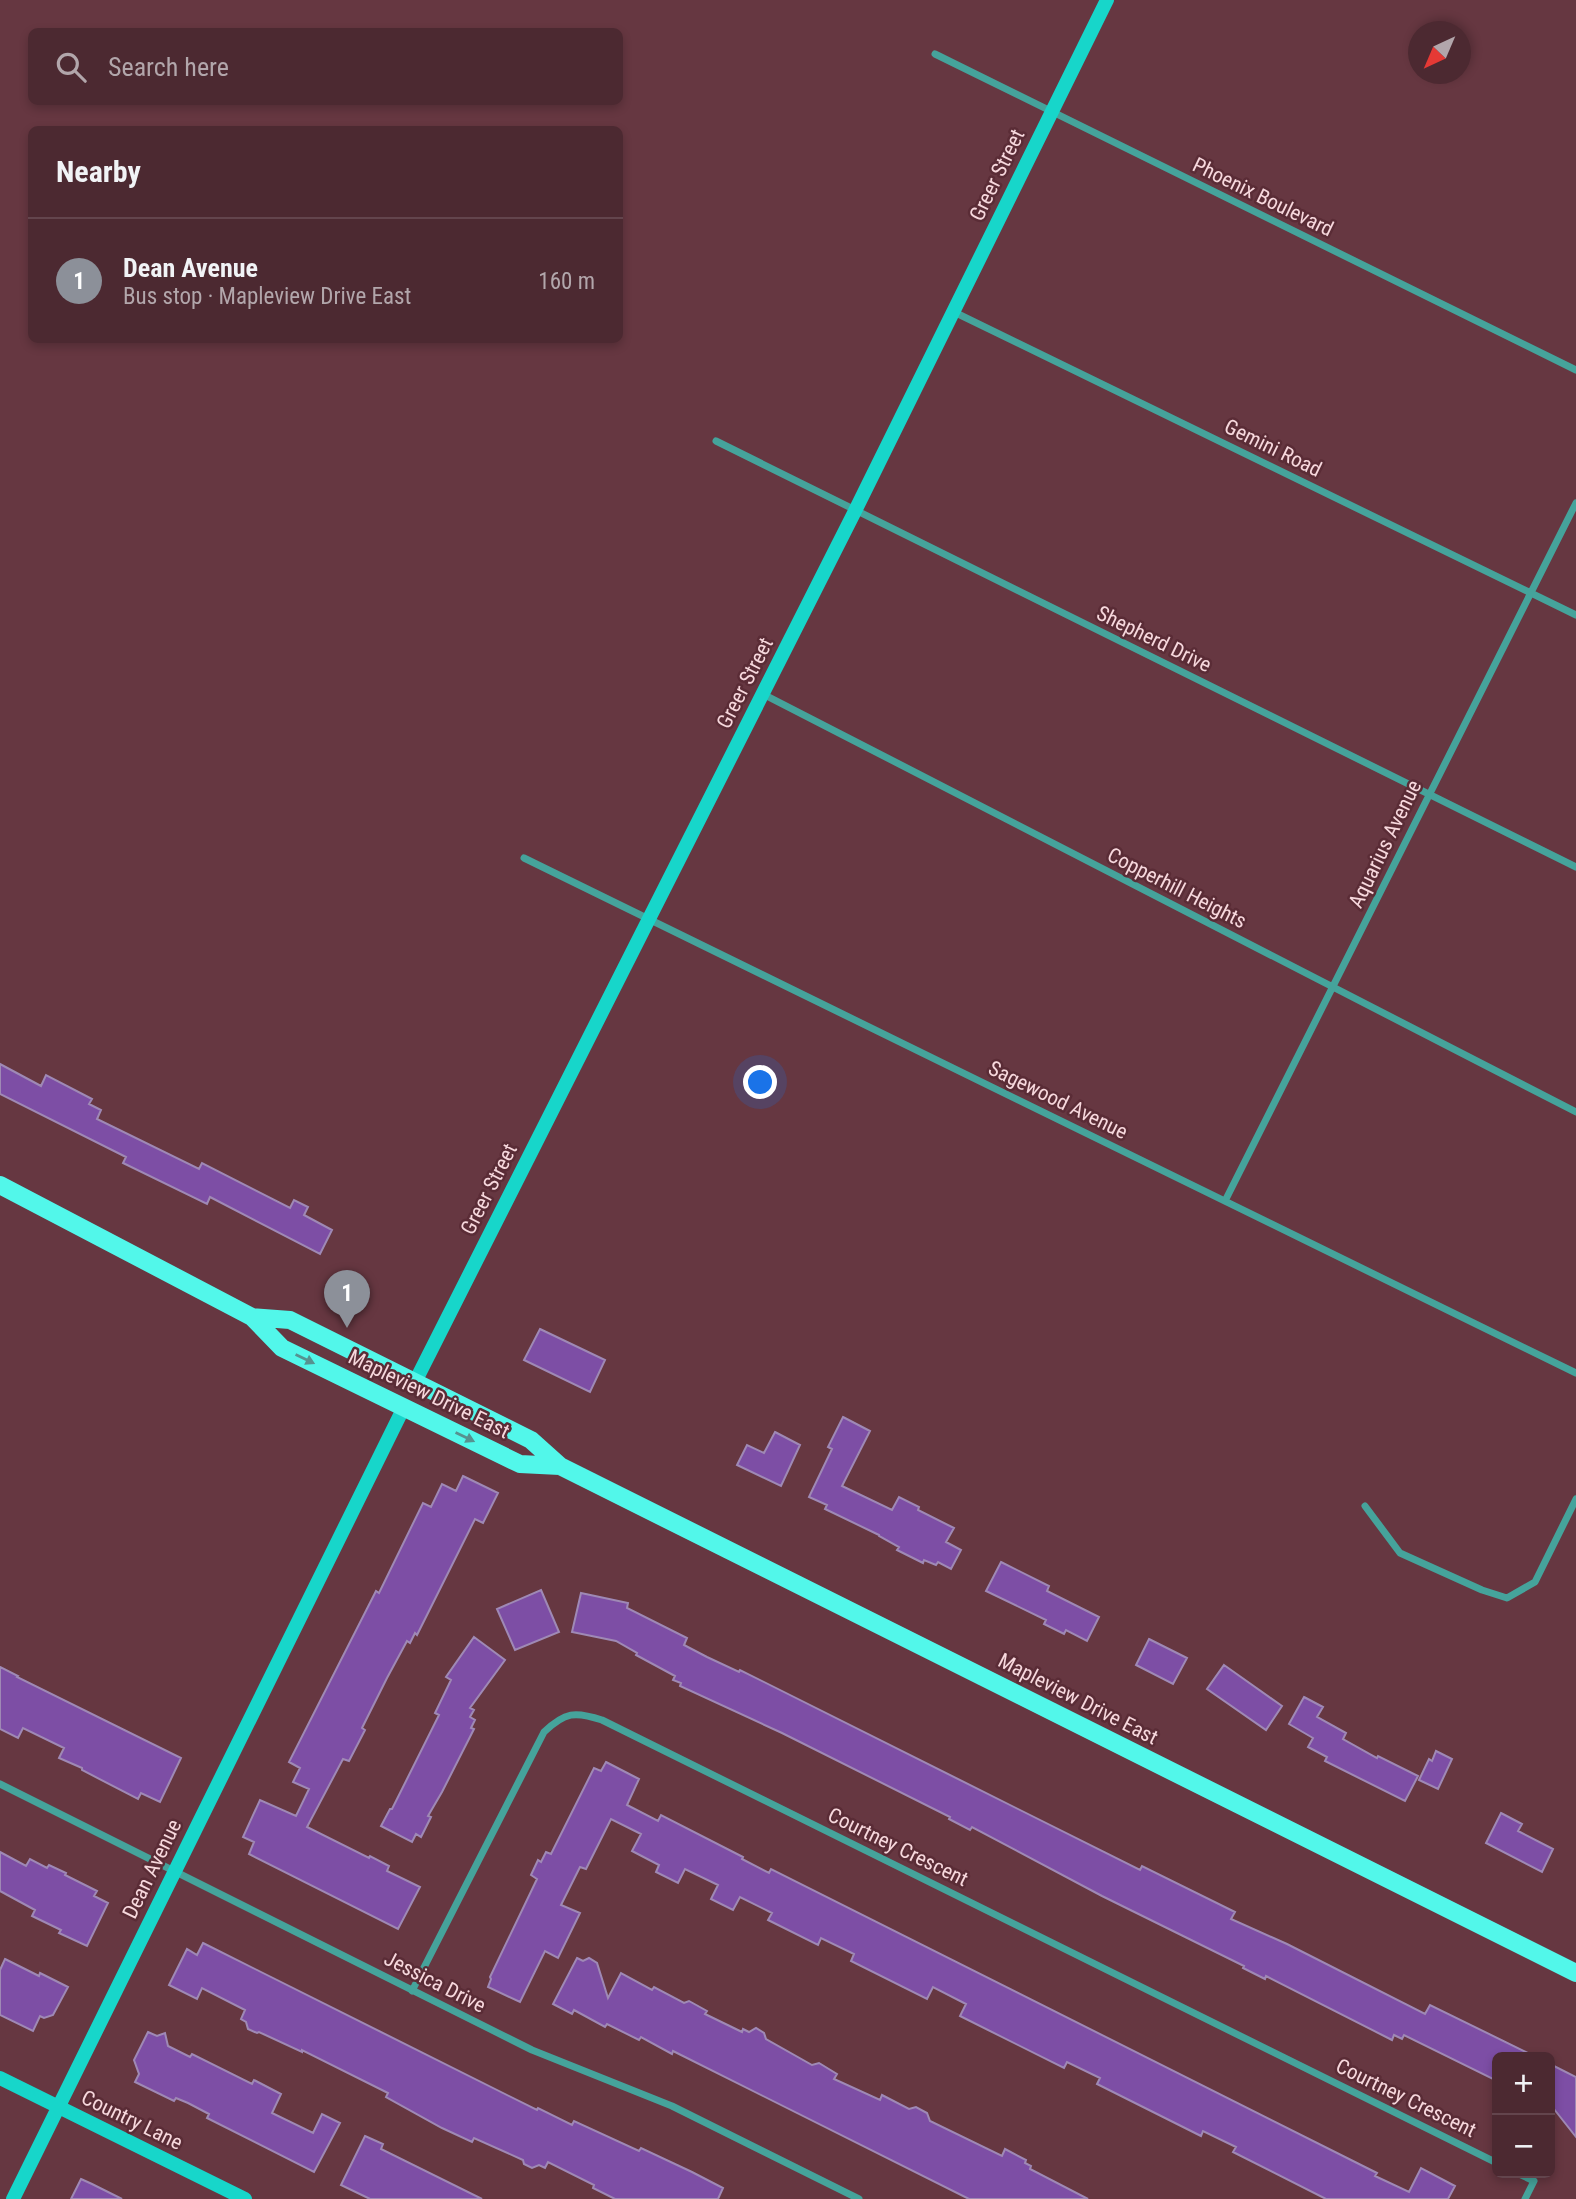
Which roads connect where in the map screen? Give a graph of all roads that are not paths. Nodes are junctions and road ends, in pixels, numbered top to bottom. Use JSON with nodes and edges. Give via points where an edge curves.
{"nodes":[{"id":1,"x":1107,"y":0,"type":"edge"},
{"id":2,"x":936,"y":54,"type":"dead end"},
{"id":3,"x":1050,"y":112,"type":"junction"},
{"id":4,"x":954,"y":312,"type":"junction"},
{"id":5,"x":1576,"y":370,"type":"edge"},
{"id":6,"x":716,"y":442,"type":"dead end"},
{"id":7,"x":1576,"y":503,"type":"edge"},
{"id":8,"x":855,"y":511,"type":"junction"},
{"id":9,"x":1531,"y":592,"type":"junction"},
{"id":10,"x":1576,"y":615,"type":"edge"},
{"id":11,"x":762,"y":694,"type":"junction"},
{"id":12,"x":1429,"y":794,"type":"junction"},
{"id":13,"x":524,"y":858,"type":"dead end"},
{"id":14,"x":1576,"y":867,"type":"edge"},
{"id":15,"x":650,"y":918,"type":"junction"},
{"id":16,"x":1332,"y":988,"type":"junction"},
{"id":17,"x":1576,"y":1112,"type":"edge"},
{"id":18,"x":0,"y":1185,"type":"edge"},
{"id":19,"x":1225,"y":1201,"type":"junction"},
{"id":20,"x":252,"y":1317,"type":"junction"},
{"id":21,"x":1576,"y":1373,"type":"edge"},
{"id":22,"x":415,"y":1382,"type":"junction"},
{"id":23,"x":404,"y":1408,"type":"junction"},
{"id":24,"x":561,"y":1466,"type":"junction"},
{"id":25,"x":1576,"y":1499,"type":"edge"},
{"id":26,"x":1365,"y":1506,"type":"dead end"},
{"id":27,"x":0,"y":1784,"type":"edge"},
{"id":28,"x":174,"y":1872,"type":"junction"},
{"id":29,"x":1576,"y":1973,"type":"edge"},
{"id":30,"x":412,"y":1991,"type":"junction"},
{"id":31,"x":0,"y":2078,"type":"edge"},
{"id":32,"x":58,"y":2107,"type":"junction"},
{"id":33,"x":1492,"y":2161,"type":"edge"},
{"id":34,"x":1528,"y":2178,"type":"edge"},
{"id":35,"x":13,"y":2199,"type":"edge"},
{"id":36,"x":245,"y":2199,"type":"edge"},
{"id":37,"x":859,"y":2199,"type":"edge"},
{"id":38,"x":1525,"y":2199,"type":"edge"}],
"edges":[{"from":1,"to":3,"type":"street","name":"Greer Street"},
{"from":2,"to":3,"type":"street","name":"Phoenix Boulevard"},
{"from":3,"to":4,"type":"street","name":"Greer Street"},
{"from":3,"to":5,"type":"street","name":"Phoenix Boulevard"},
{"from":4,"to":8,"type":"street","name":"Greer Street"},
{"from":4,"to":9,"type":"street","name":"Gemini Road"},
{"from":6,"to":8,"type":"street","name":"Shepherd Drive"},
{"from":7,"to":9,"type":"street","name":"Aquarius Avenue"},
{"from":8,"to":11,"type":"street","name":"Greer Street"},
{"from":8,"to":12,"type":"street","name":"Shepherd Drive"},
{"from":9,"to":10,"type":"street","name":"Gemini Road"},
{"from":9,"to":12,"type":"street","name":"Aquarius Avenue"},
{"from":11,"to":15,"type":"street","name":"Greer Street"},
{"from":11,"to":16,"type":"street","name":"Copperhill Heights"},
{"from":12,"to":14,"type":"street","name":"Shepherd Drive"},
{"from":12,"to":16,"type":"street","name":"Aquarius Avenue"},
{"from":13,"to":15,"type":"street","name":"Sagewood Avenue"},
{"from":15,"to":19,"type":"street","name":"Sagewood Avenue"},
{"from":15,"to":22,"type":"street","name":"Greer Street"},
{"from":16,"to":17,"type":"street","name":"Copperhill Heights"},
{"from":16,"to":19,"type":"street","name":"Aquarius Avenue"},
{"from":18,"to":20,"type":"main road","name":"Mapleview Drive East"},
{"from":19,"to":21,"type":"street","name":"Sagewood Avenue"},
{"from":20,"to":22,"type":"main road","name":"Mapleview Drive East","via":[[290,1320]]},
{"from":20,"to":23,"type":"main road","name":"Mapleview Drive East","one_way":true,"via":[[282,1348]]},
{"from":22,"to":24,"type":"main road","name":"Mapleview Drive East","via":[[531,1440]]},
{"from":23,"to":24,"type":"main road","name":"Mapleview Drive East","one_way":true,"via":[[520,1464]]},
{"from":23,"to":28,"type":"street","name":"Dean Avenue"},
{"from":24,"to":29,"type":"main road","name":"Mapleview Drive East"},
{"from":25,"to":26,"type":"street","via":[[1535,1582],[1507,1598],[1400,1553]]},
{"from":27,"to":28,"type":"street","name":"Jessica Drive"},
{"from":28,"to":30,"type":"street","name":"Jessica Drive"},
{"from":28,"to":32,"type":"street","name":"Dean Avenue"},
{"from":30,"to":33,"type":"street","name":"Courtney Crescent","via":[[544,1732],[556,1720],[586,1715]]},
{"from":30,"to":37,"type":"street","name":"Jessica Drive","via":[[531,2050],[672,2106]]},
{"from":31,"to":32,"type":"street","name":"Country Lane"},
{"from":32,"to":35,"type":"street","name":"Dean Avenue"},
{"from":32,"to":36,"type":"street","name":"Country Lane"},
{"from":34,"to":38,"type":"street","via":[[1534,2181]]}]}
